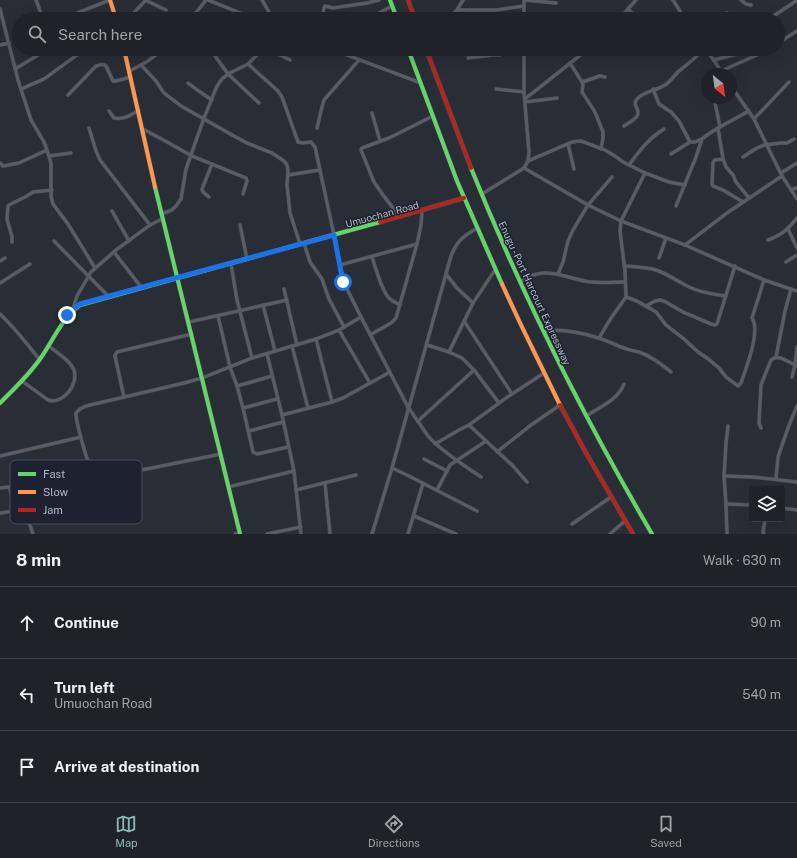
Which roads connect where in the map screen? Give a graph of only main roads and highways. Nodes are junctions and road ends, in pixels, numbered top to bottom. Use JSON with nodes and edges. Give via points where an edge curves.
{"nodes":[{"id":1,"x":110,"y":0,"type":"edge"},
{"id":2,"x":390,"y":0,"type":"edge"},
{"id":3,"x":408,"y":0,"type":"edge"},
{"id":4,"x":114,"y":12,"type":"edge"},
{"id":5,"x":394,"y":12,"type":"edge"},
{"id":6,"x":412,"y":12,"type":"edge"},
{"id":7,"x":126,"y":56,"type":"edge"},
{"id":8,"x":411,"y":56,"type":"edge"},
{"id":9,"x":429,"y":56,"type":"edge"},
{"id":10,"x":464,"y":198,"type":"junction"},
{"id":11,"x":178,"y":277,"type":"junction"},
{"id":12,"x":0,"y":403,"type":"edge"},
{"id":13,"x":238,"y":534,"type":"edge"},
{"id":14,"x":633,"y":534,"type":"edge"},
{"id":15,"x":652,"y":534,"type":"edge"}],
"edges":[{"from":1,"to":4,"type":"main road"},
{"from":2,"to":5,"type":"main road"},
{"from":3,"to":6,"type":"main road"},
{"from":7,"to":11,"type":"main road","via":[[162,219]]},
{"from":8,"to":10,"type":"main road"},
{"from":9,"to":15,"type":"main road","name":"Enugu - Port Harcourt Expressway","via":[[466,157],[519,282],[586,416]]},
{"from":10,"to":11,"type":"main road","name":"Umuochan Road"},
{"from":10,"to":14,"type":"main road","via":[[515,314],[560,405]]},
{"from":11,"to":12,"type":"main road","name":"Umuochan Road","via":[[80,304],[67,315],[40,360]]},
{"from":11,"to":13,"type":"main road"}]}
